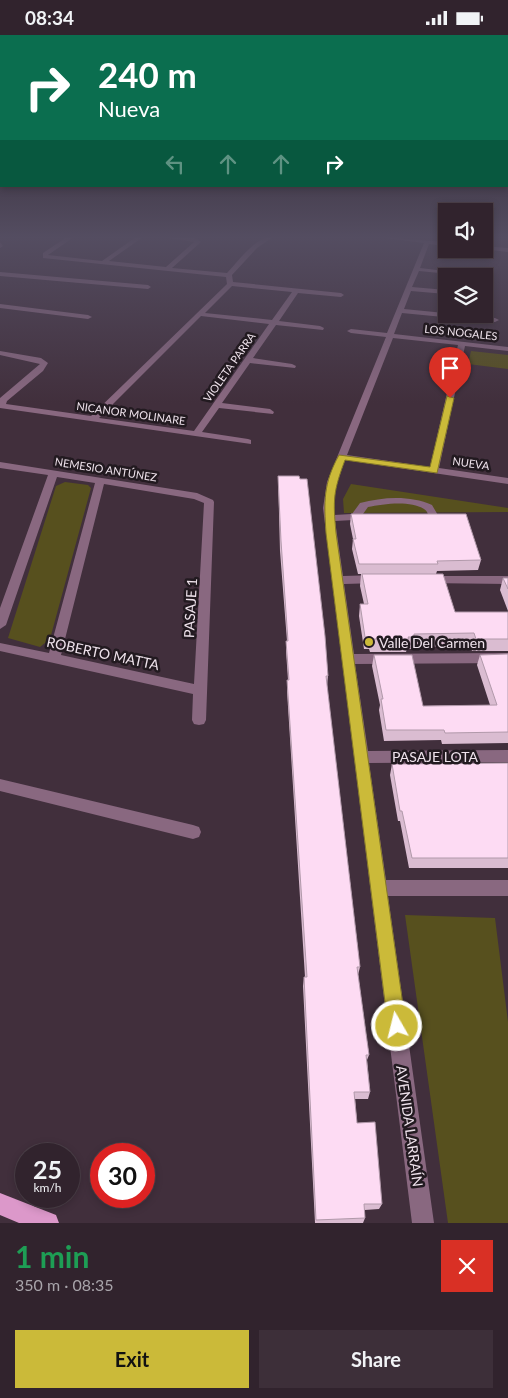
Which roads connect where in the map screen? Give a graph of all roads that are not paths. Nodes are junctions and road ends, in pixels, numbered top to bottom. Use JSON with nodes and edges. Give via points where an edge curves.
{"nodes":[{"id":1,"x":218,"y":292,"type":"edge"},
{"id":2,"x":295,"y":292,"type":"edge"},
{"id":3,"x":318,"y":292,"type":"edge"},
{"id":4,"x":408,"y":292,"type":"edge"},
{"id":5,"x":341,"y":295,"type":"dead end"},
{"id":6,"x":0,"y":306,"type":"edge"},
{"id":7,"x":400,"y":311,"type":"junction"},
{"id":8,"x":199,"y":314,"type":"junction"},
{"id":9,"x":88,"y":317,"type":"dead end"},
{"id":10,"x":495,"y":320,"type":"dead end"},
{"id":11,"x":274,"y":323,"type":"junction"},
{"id":12,"x":320,"y":328,"type":"dead end"},
{"id":13,"x":351,"y":331,"type":"dead end"},
{"id":14,"x":390,"y":335,"type":"junction"},
{"id":15,"x":462,"y":343,"type":"junction"},
{"id":16,"x":508,"y":349,"type":"edge"},
{"id":17,"x":0,"y":353,"type":"edge"},
{"id":18,"x":247,"y":360,"type":"junction"},
{"id":19,"x":292,"y":365,"type":"dead end"},
{"id":20,"x":216,"y":405,"type":"junction"},
{"id":21,"x":270,"y":412,"type":"dead end"},
{"id":22,"x":93,"y":419,"type":"junction"},
{"id":23,"x":197,"y":433,"type":"junction"},
{"id":24,"x":248,"y":442,"type":"dead end"},
{"id":25,"x":342,"y":457,"type":"junction"},
{"id":26,"x":0,"y":465,"type":"edge"},
{"id":27,"x":434,"y":471,"type":"junction"},
{"id":28,"x":54,"y":474,"type":"junction"},
{"id":29,"x":100,"y":481,"type":"junction"},
{"id":30,"x":508,"y":481,"type":"edge"},
{"id":31,"x":207,"y":499,"type":"joint"},
{"id":32,"x":355,"y":517,"type":"junction"},
{"id":33,"x":375,"y":517,"type":"edge"},
{"id":34,"x":434,"y":517,"type":"edge"},
{"id":35,"x":329,"y":518,"type":"junction"},
{"id":36,"x":392,"y":579,"type":"edge"},
{"id":37,"x":412,"y":579,"type":"edge"},
{"id":38,"x":338,"y":580,"type":"junction"},
{"id":39,"x":508,"y":580,"type":"edge"},
{"id":40,"x":0,"y":625,"type":"edge"},
{"id":41,"x":0,"y":647,"type":"edge"},
{"id":42,"x":508,"y":657,"type":"edge"},
{"id":43,"x":54,"y":659,"type":"junction"},
{"id":44,"x":348,"y":659,"type":"junction"},
{"id":45,"x":200,"y":690,"type":"junction"},
{"id":46,"x":199,"y":720,"type":"dead end"},
{"id":47,"x":508,"y":756,"type":"edge"},
{"id":48,"x":361,"y":757,"type":"junction"},
{"id":49,"x":0,"y":785,"type":"edge"},
{"id":50,"x":193,"y":832,"type":"dead end"},
{"id":51,"x":508,"y":887,"type":"edge"},
{"id":52,"x":378,"y":888,"type":"junction"},
{"id":53,"x":0,"y":1204,"type":"edge"},
{"id":54,"x":48,"y":1223,"type":"edge"},
{"id":55,"x":423,"y":1223,"type":"edge"}],
"edges":[{"from":1,"to":8,"type":"street"},
{"from":2,"to":11,"type":"street","name":"VIOLETA PARRA"},
{"from":3,"to":5,"type":"street"},
{"from":4,"to":7,"type":"street","name":"AVENIDA LARRAÍN"},
{"from":6,"to":9,"type":"street"},
{"from":7,"to":10,"type":"street"},
{"from":7,"to":14,"type":"street","name":"AVENIDA LARRAÍN"},
{"from":8,"to":11,"type":"street"},
{"from":8,"to":22,"type":"street"},
{"from":11,"to":12,"type":"street"},
{"from":11,"to":18,"type":"street","name":"VIOLETA PARRA"},
{"from":13,"to":14,"type":"street","name":"LOS NOGALES"},
{"from":14,"to":15,"type":"street","name":"LOS NOGALES"},
{"from":14,"to":25,"type":"street","name":"AVENIDA LARRAÍN"},
{"from":15,"to":16,"type":"street","name":"LOS NOGALES"},
{"from":15,"to":27,"type":"street"},
{"from":17,"to":22,"type":"street","name":"NICANOR MOLINARE","via":[[44,363],[2,404]]},
{"from":18,"to":19,"type":"street"},
{"from":18,"to":20,"type":"street","name":"VIOLETA PARRA"},
{"from":20,"to":21,"type":"street"},
{"from":20,"to":23,"type":"street","name":"VIOLETA PARRA"},
{"from":22,"to":23,"type":"street","name":"NICANOR MOLINARE"},
{"from":23,"to":24,"type":"street","name":"NICANOR MOLINARE"},
{"from":25,"to":27,"type":"street","name":"NUEVA"},
{"from":25,"to":35,"type":"street","name":"AVENIDA LARRAÍN","via":[[330,490]]},
{"from":26,"to":28,"type":"street","name":"NEMESIO ANTÚNEZ"},
{"from":27,"to":30,"type":"street","name":"NUEVA"},
{"from":28,"to":29,"type":"street","name":"NEMESIO ANTÚNEZ"},
{"from":28,"to":40,"type":"street"},
{"from":29,"to":31,"type":"street","name":"NEMESIO ANTÚNEZ"},
{"from":29,"to":43,"type":"street"},
{"from":31,"to":45,"type":"street","name":"PASAJE 1","via":[[210,506]]},
{"from":32,"to":33,"type":"street"},
{"from":32,"to":34,"type":"street","via":[[364,505],[392,502],[427,506]]},
{"from":32,"to":35,"type":"street"},
{"from":35,"to":38,"type":"street","name":"AVENIDA LARRAÍN"},
{"from":36,"to":38,"type":"street"},
{"from":37,"to":39,"type":"street"},
{"from":38,"to":44,"type":"street","name":"AVENIDA LARRAÍN"},
{"from":41,"to":43,"type":"street","name":"ROBERTO MATTA"},
{"from":42,"to":44,"type":"street"},
{"from":43,"to":45,"type":"street","name":"ROBERTO MATTA"},
{"from":44,"to":48,"type":"street","name":"AVENIDA LARRAÍN"},
{"from":45,"to":46,"type":"street","name":"PASAJE 1"},
{"from":47,"to":48,"type":"street","name":"PASAJE LOTA"},
{"from":48,"to":52,"type":"street","name":"AVENIDA LARRAÍN"},
{"from":49,"to":50,"type":"street"},
{"from":51,"to":52,"type":"street"},
{"from":52,"to":55,"type":"street","name":"AVENIDA LARRAÍN"},
{"from":53,"to":54,"type":"main road"}]}
